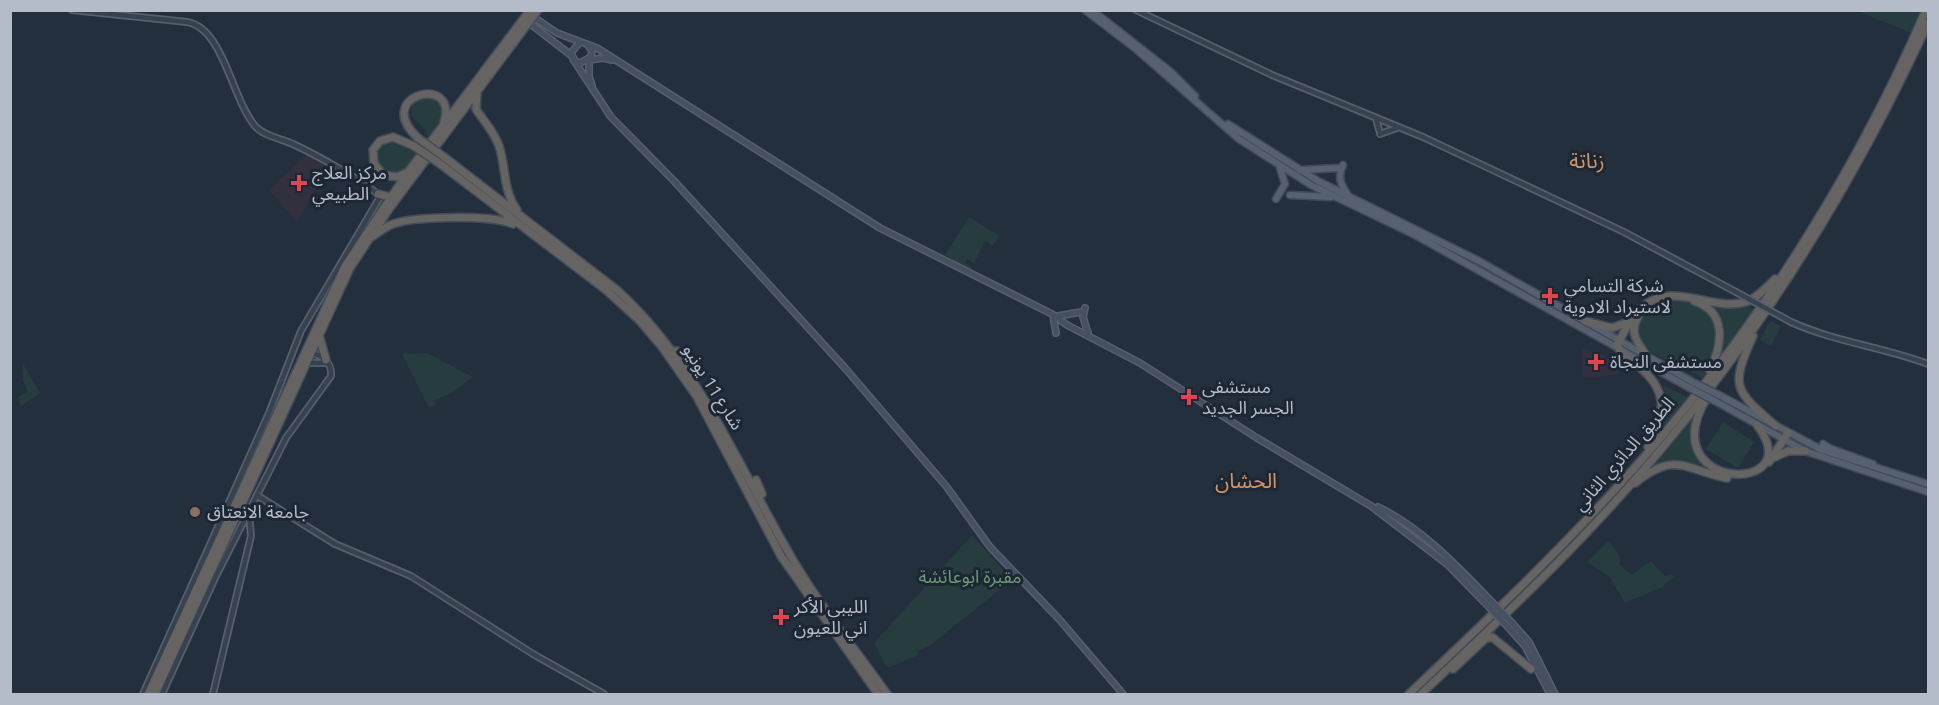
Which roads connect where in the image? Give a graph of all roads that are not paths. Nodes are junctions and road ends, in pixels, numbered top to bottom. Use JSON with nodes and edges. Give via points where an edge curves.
{"nodes":[{"id":1,"x":72,"y":10,"type":"edge"},
{"id":2,"x":1085,"y":10,"type":"edge"},
{"id":3,"x":1092,"y":10,"type":"edge"},
{"id":4,"x":1136,"y":10,"type":"edge"},
{"id":5,"x":1926,"y":10,"type":"edge"},
{"id":6,"x":530,"y":15,"type":"edge"},
{"id":7,"x":1929,"y":23,"type":"edge"},
{"id":8,"x":1112,"y":28,"type":"junction"},
{"id":9,"x":579,"y":43,"type":"junction"},
{"id":10,"x":587,"y":44,"type":"junction"},
{"id":11,"x":572,"y":57,"type":"junction"},
{"id":12,"x":589,"y":60,"type":"junction"},
{"id":13,"x":619,"y":63,"type":"junction"},
{"id":14,"x":480,"y":87,"type":"junction"},
{"id":15,"x":600,"y":101,"type":"junction"},
{"id":16,"x":1376,"y":118,"type":"junction"},
{"id":17,"x":443,"y":125,"type":"junction"},
{"id":18,"x":1400,"y":127,"type":"junction"},
{"id":19,"x":1278,"y":165,"type":"junction"},
{"id":20,"x":1299,"y":170,"type":"junction"},
{"id":21,"x":408,"y":172,"type":"junction"},
{"id":22,"x":378,"y":194,"type":"junction"},
{"id":23,"x":1290,"y":195,"type":"dead end"},
{"id":24,"x":1348,"y":196,"type":"junction"},
{"id":25,"x":390,"y":197,"type":"junction"},
{"id":26,"x":1334,"y":198,"type":"junction"},
{"id":27,"x":1276,"y":199,"type":"dead end"},
{"id":28,"x":524,"y":219,"type":"junction"},
{"id":29,"x":528,"y":228,"type":"junction"},
{"id":30,"x":370,"y":237,"type":"junction"},
{"id":31,"x":1787,"y":266,"type":"junction"},
{"id":32,"x":1054,"y":315,"type":"junction"},
{"id":33,"x":1585,"y":321,"type":"junction"},
{"id":34,"x":1631,"y":321,"type":"junction"},
{"id":35,"x":1065,"y":322,"type":"junction"},
{"id":36,"x":1758,"y":323,"type":"junction"},
{"id":37,"x":1056,"y":333,"type":"dead end"},
{"id":38,"x":1088,"y":333,"type":"junction"},
{"id":39,"x":319,"y":334,"type":"junction"},
{"id":40,"x":667,"y":343,"type":"junction"},
{"id":41,"x":1618,"y":343,"type":"junction"},
{"id":42,"x":308,"y":352,"type":"junction"},
{"id":43,"x":1646,"y":355,"type":"junction"},
{"id":44,"x":689,"y":361,"type":"dead end"},
{"id":45,"x":327,"y":362,"type":"junction"},
{"id":46,"x":303,"y":363,"type":"junction"},
{"id":47,"x":1929,"y":364,"type":"edge"},
{"id":48,"x":1725,"y":370,"type":"junction"},
{"id":49,"x":1173,"y":382,"type":"junction"},
{"id":50,"x":1690,"y":384,"type":"junction"},
{"id":51,"x":1700,"y":389,"type":"junction"},
{"id":52,"x":1717,"y":398,"type":"junction"},
{"id":53,"x":1758,"y":425,"type":"junction"},
{"id":54,"x":1776,"y":426,"type":"junction"},
{"id":55,"x":1786,"y":437,"type":"junction"},
{"id":56,"x":1823,"y":444,"type":"dead end"},
{"id":57,"x":1805,"y":451,"type":"junction"},
{"id":58,"x":1773,"y":458,"type":"junction"},
{"id":59,"x":736,"y":462,"type":"junction"},
{"id":60,"x":1884,"y":471,"type":"junction"},
{"id":61,"x":756,"y":480,"type":"dead end"},
{"id":62,"x":1622,"y":482,"type":"junction"},
{"id":63,"x":1929,"y":484,"type":"edge"},
{"id":64,"x":1626,"y":491,"type":"junction"},
{"id":65,"x":1929,"y":492,"type":"edge"},
{"id":66,"x":258,"y":496,"type":"junction"},
{"id":67,"x":765,"y":508,"type":"junction"},
{"id":68,"x":249,"y":514,"type":"junction"},
{"id":69,"x":188,"y":603,"type":"junction"},
{"id":70,"x":178,"y":625,"type":"junction"},
{"id":71,"x":1510,"y":625,"type":"junction"},
{"id":72,"x":1531,"y":669,"type":"dead end"},
{"id":73,"x":1445,"y":672,"type":"junction"},
{"id":74,"x":144,"y":694,"type":"edge"},
{"id":75,"x":148,"y":694,"type":"edge"},
{"id":76,"x":155,"y":694,"type":"edge"},
{"id":77,"x":162,"y":694,"type":"edge"},
{"id":78,"x":213,"y":694,"type":"edge"},
{"id":79,"x":604,"y":694,"type":"edge"},
{"id":80,"x":878,"y":694,"type":"edge"},
{"id":81,"x":888,"y":694,"type":"edge"},
{"id":82,"x":1123,"y":694,"type":"edge"},
{"id":83,"x":1408,"y":694,"type":"edge"},
{"id":84,"x":1421,"y":694,"type":"edge"},
{"id":85,"x":1550,"y":694,"type":"edge"},
{"id":86,"x":1555,"y":694,"type":"edge"}],
"edges":[{"from":1,"to":22,"type":"street","via":[[187,22],[201,27],[256,128],[301,148]]},
{"from":2,"to":8,"type":"main road"},
{"from":3,"to":8,"type":"main road"},
{"from":4,"to":16,"type":"street","via":[[1262,71]]},
{"from":5,"to":31,"type":"highway","name":"الطريق الدائري الثاني","via":[[1882,103]]},
{"from":6,"to":9,"type":"main road"},
{"from":6,"to":11,"type":"main road"},
{"from":6,"to":14,"type":"highway"},
{"from":6,"to":17,"type":"highway"},
{"from":7,"to":36,"type":"highway","name":"الطريق الدائري الثاني","via":[[1849,180]]},
{"from":8,"to":19,"type":"main road","via":[[1239,139]]},
{"from":8,"to":20,"type":"main road","via":[[1241,135]]},
{"from":9,"to":10,"type":"main road"},
{"from":9,"to":11,"type":"main road","via":[[572,48]]},
{"from":10,"to":12,"type":"main road","via":[[592,51]]},
{"from":10,"to":13,"type":"main road"},
{"from":11,"to":12,"type":"main road","via":[[580,63]]},
{"from":11,"to":15,"type":"main road"},
{"from":12,"to":13,"type":"main road","via":[[603,58]]},
{"from":12,"to":15,"type":"main road","via":[[589,80]]},
{"from":13,"to":32,"type":"main road","via":[[880,228]]},
{"from":14,"to":28,"type":"highway","via":[[476,109],[495,135],[510,198]]},
{"from":14,"to":30,"type":"highway"},
{"from":15,"to":82,"type":"main road","via":[[844,368],[946,486],[990,547]]},
{"from":16,"to":18,"type":"street"},
{"from":16,"to":18,"type":"street","via":[[1380,132]]},
{"from":17,"to":21,"type":"highway"},
{"from":17,"to":28,"type":"highway","name":"شارع 11 يونيو","bridge":true,"via":[[446,112],[439,98],[426,93],[416,95],[406,106],[404,115],[418,138]]},
{"from":18,"to":47,"type":"street","bridge":true,"via":[[1624,232],[1791,322],[1826,337]]},
{"from":19,"to":26,"type":"main road"},
{"from":19,"to":27,"type":"main road","via":[[1285,184]]},
{"from":20,"to":24,"type":"main road"},
{"from":20,"to":24,"type":"main road","via":[[1340,167],[1340,183]]},
{"from":21,"to":25,"type":"highway"},
{"from":21,"to":29,"type":"highway","name":"شارع 11 يونيو","bridge":true,"via":[[398,177],[383,175],[374,164],[375,146],[387,137],[398,137]]},
{"from":22,"to":25,"type":"highway"},
{"from":22,"to":69,"type":"street","via":[[378,202],[301,331]]},
{"from":23,"to":26,"type":"main road"},
{"from":24,"to":33,"type":"main road","via":[[1418,229]]},
{"from":25,"to":42,"type":"highway","via":[[345,266]]},
{"from":26,"to":41,"type":"main road","via":[[1415,235]]},
{"from":28,"to":29,"type":"highway","name":"شارع 11 يونيو"},
{"from":29,"to":30,"type":"highway","via":[[489,218],[421,220],[391,225]]},
{"from":29,"to":40,"type":"highway","name":"شارع 11 يونيو","via":[[617,290],[640,310]]},
{"from":29,"to":59,"type":"highway","name":"شارع 11 يونيو","via":[[640,321],[697,397]]},
{"from":30,"to":39,"type":"highway","via":[[350,268]]},
{"from":31,"to":34,"type":"highway","via":[[1760,294],[1747,301],[1728,303],[1666,296],[1644,306]]},
{"from":31,"to":51,"type":"highway","name":"الطريق الدائري الثاني"},
{"from":32,"to":35,"type":"main road"},
{"from":32,"to":37,"type":"main road"},
{"from":32,"to":38,"type":"main road","via":[[1083,310]]},
{"from":33,"to":34,"type":"highway","via":[[1612,328]]},
{"from":33,"to":41,"type":"main road"},
{"from":34,"to":41,"type":"highway"},
{"from":35,"to":38,"type":"main road"},
{"from":35,"to":49,"type":"main road"},
{"from":36,"to":48,"type":"highway","name":"الطريق الدائري الثاني"},
{"from":36,"to":54,"type":"highway","via":[[1741,361],[1738,381],[1747,401]]},
{"from":38,"to":49,"type":"main road"},
{"from":39,"to":42,"type":"highway"},
{"from":39,"to":45,"type":"highway"},
{"from":40,"to":44,"type":"highway"},
{"from":40,"to":59,"type":"highway","name":"شارع 11 يونيو","via":[[705,396]]},
{"from":41,"to":43,"type":"main road"},
{"from":41,"to":50,"type":"main road"},
{"from":41,"to":62,"type":"highway","via":[[1620,352],[1655,381],[1662,402],[1658,427]]},
{"from":42,"to":45,"type":"street"},
{"from":42,"to":46,"type":"highway"},
{"from":43,"to":50,"type":"main road"},
{"from":43,"to":51,"type":"highway","via":[[1634,332],[1636,320],[1646,309],[1677,298],[1706,306],[1718,321],[1721,337],[1719,352]]},
{"from":45,"to":46,"type":"street"},
{"from":45,"to":66,"type":"street","via":[[331,376],[286,438]]},
{"from":46,"to":69,"type":"highway"},
{"from":46,"to":76,"type":"highway"},
{"from":48,"to":53,"type":"highway","via":[[1696,419],[1699,450],[1715,469],[1725,474],[1746,474],[1770,455],[1770,442]]},
{"from":48,"to":64,"type":"highway","name":"الطريق الدائري الثاني"},
{"from":49,"to":71,"type":"main road","bridge":true,"via":[[1387,517],[1452,569]]},
{"from":50,"to":52,"type":"main road","bridge":true},
{"from":51,"to":62,"type":"highway","name":"الطريق الدائري الثاني"},
{"from":52,"to":53,"type":"main road"},
{"from":52,"to":54,"type":"main road"},
{"from":53,"to":55,"type":"main road"},
{"from":54,"to":55,"type":"main road"},
{"from":55,"to":57,"type":"main road"},
{"from":55,"to":58,"type":"highway"},
{"from":55,"to":60,"type":"main road"},
{"from":56,"to":60,"type":"main road"},
{"from":57,"to":58,"type":"highway","via":[[1784,452]]},
{"from":57,"to":65,"type":"main road"},
{"from":58,"to":64,"type":"highway","via":[[1757,473],[1732,479],[1686,465],[1666,465]]},
{"from":59,"to":67,"type":"highway","name":"شارع 11 يونيو"},
{"from":59,"to":80,"type":"highway","name":"شارع 11 يونيو","via":[[781,556]]},
{"from":60,"to":63,"type":"main road"},
{"from":61,"to":67,"type":"highway"},
{"from":62,"to":83,"type":"highway","name":"الطريق الدائري الثاني","via":[[1533,575]]},
{"from":64,"to":73,"type":"highway","name":"الطريق الدائري الثاني"},
{"from":66,"to":68,"type":"street"},
{"from":66,"to":79,"type":"street","via":[[335,544],[411,576]]},
{"from":67,"to":81,"type":"highway","name":"شارع 11 يونيو","via":[[806,581]]},
{"from":68,"to":77,"type":"street"},
{"from":68,"to":78,"type":"street","via":[[250,536]]},
{"from":69,"to":70,"type":"highway"},
{"from":70,"to":74,"type":"street"},
{"from":70,"to":75,"type":"highway"},
{"from":71,"to":85,"type":"main road"},
{"from":71,"to":86,"type":"main road","via":[[1534,650]]},
{"from":72,"to":73,"type":"highway","via":[[1492,638],[1485,639]]},
{"from":73,"to":84,"type":"highway","name":"الطريق الدائري الثاني"}]}
